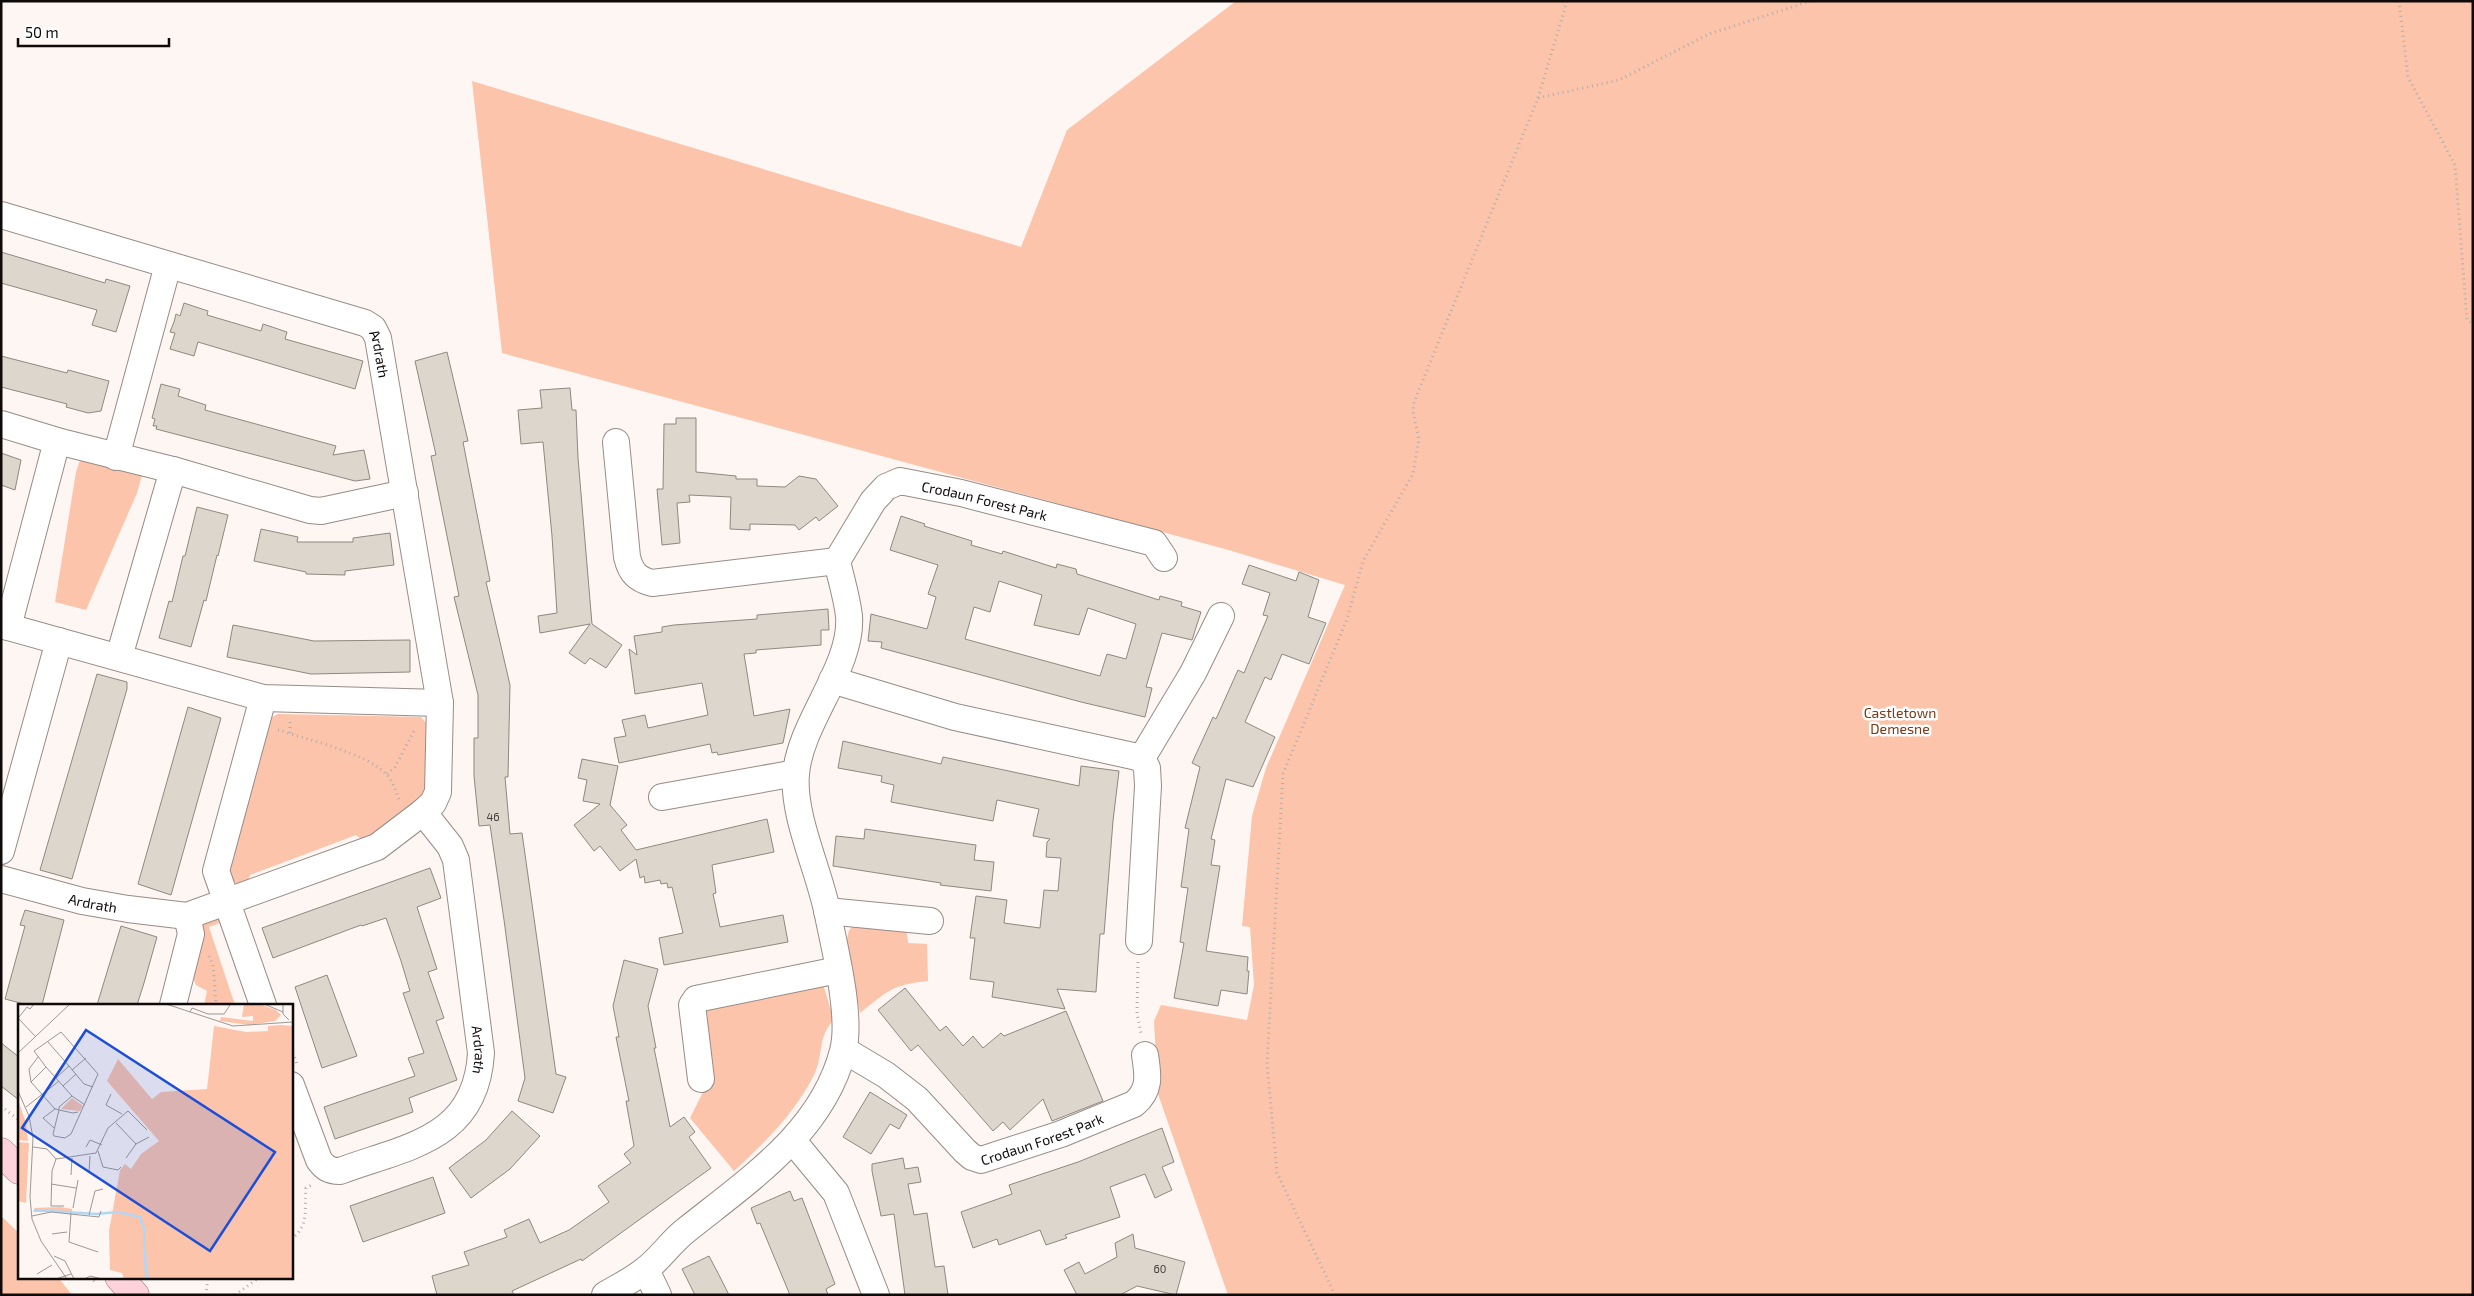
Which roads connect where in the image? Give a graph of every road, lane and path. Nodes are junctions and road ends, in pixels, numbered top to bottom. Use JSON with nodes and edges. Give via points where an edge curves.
{"nodes":[{"id":1,"x":1567,"y":1,"type":"edge"},
{"id":2,"x":1811,"y":1,"type":"edge"},
{"id":3,"x":2399,"y":1,"type":"edge"},
{"id":4,"x":1538,"y":98,"type":"junction"},
{"id":5,"x":1,"y":216,"type":"edge"},
{"id":6,"x":168,"y":264,"type":"junction"},
{"id":7,"x":2473,"y":324,"type":"edge"},
{"id":8,"x":1,"y":424,"type":"edge"},
{"id":9,"x":57,"y":441,"type":"junction"},
{"id":10,"x":616,"y":442,"type":"dead end"},
{"id":11,"x":116,"y":456,"type":"junction"},
{"id":12,"x":173,"y":470,"type":"junction"},
{"id":13,"x":405,"y":493,"type":"junction"},
{"id":14,"x":1164,"y":558,"type":"dead end"},
{"id":15,"x":837,"y":561,"type":"junction"},
{"id":16,"x":1221,"y":616,"type":"dead end"},
{"id":17,"x":5,"y":626,"type":"edge"},
{"id":18,"x":59,"y":641,"type":"junction"},
{"id":19,"x":119,"y":657,"type":"junction"},
{"id":20,"x":832,"y":680,"type":"junction"},
{"id":21,"x":440,"y":703,"type":"junction"},
{"id":22,"x":260,"y":710,"type":"junction"},
{"id":23,"x":416,"y":720,"type":"dead end"},
{"id":24,"x":1142,"y":758,"type":"junction"},
{"id":25,"x":796,"y":773,"type":"junction"},
{"id":26,"x":387,"y":774,"type":"junction"},
{"id":27,"x":662,"y":797,"type":"dead end"},
{"id":28,"x":418,"y":817,"type":"junction"},
{"id":29,"x":1,"y":851,"type":"edge"},
{"id":30,"x":1,"y":879,"type":"edge"},
{"id":31,"x":226,"y":902,"type":"junction"},
{"id":32,"x":828,"y":911,"type":"junction"},
{"id":33,"x":187,"y":916,"type":"junction"},
{"id":34,"x":930,"y":921,"type":"dead end"},
{"id":35,"x":1139,"y":941,"type":"joint"},
{"id":36,"x":838,"y":970,"type":"junction"},
{"id":37,"x":183,"y":998,"type":"edge"},
{"id":38,"x":263,"y":1004,"type":"edge"},
{"id":39,"x":844,"y":1050,"type":"junction"},
{"id":40,"x":1145,"y":1054,"type":"joint"},
{"id":41,"x":292,"y":1058,"type":"edge"},
{"id":42,"x":701,"y":1079,"type":"dead end"},
{"id":43,"x":295,"y":1089,"type":"edge"},
{"id":44,"x":1,"y":1106,"type":"edge"},
{"id":45,"x":18,"y":1119,"type":"edge"},
{"id":46,"x":793,"y":1141,"type":"junction"},
{"id":47,"x":1,"y":1152,"type":"edge"},
{"id":48,"x":325,"y":1168,"type":"junction"},
{"id":49,"x":18,"y":1169,"type":"edge"},
{"id":50,"x":292,"y":1238,"type":"edge"},
{"id":51,"x":646,"y":1270,"type":"junction"},
{"id":52,"x":120,"y":1278,"type":"edge"},
{"id":53,"x":208,"y":1278,"type":"edge"},
{"id":54,"x":259,"y":1278,"type":"edge"},
{"id":55,"x":135,"y":1295,"type":"edge"},
{"id":56,"x":206,"y":1295,"type":"edge"},
{"id":57,"x":235,"y":1295,"type":"edge"},
{"id":58,"x":605,"y":1295,"type":"edge"},
{"id":59,"x":658,"y":1295,"type":"edge"},
{"id":60,"x":876,"y":1295,"type":"edge"},
{"id":61,"x":1335,"y":1295,"type":"edge"}],
"edges":[{"from":1,"to":4,"type":"path"},
{"from":2,"to":4,"type":"path","via":[[1709,34],[1619,80]]},
{"from":3,"to":7,"type":"path","via":[[2408,77],[2455,165],[2467,320]]},
{"from":4,"to":61,"type":"path","via":[[1414,402],[1419,439],[1413,474],[1363,561],[1347,619],[1283,774],[1267,1064],[1277,1173]]},
{"from":5,"to":6,"type":"street","name":"Ardrath"},
{"from":6,"to":11,"type":"street"},
{"from":6,"to":13,"type":"street","name":"Ardrath","via":[[373,328],[381,348]]},
{"from":8,"to":9,"type":"street"},
{"from":9,"to":11,"type":"street"},
{"from":9,"to":17,"type":"street"},
{"from":10,"to":15,"type":"street","via":[[627,557],[638,579],[652,583]]},
{"from":11,"to":12,"type":"street"},
{"from":12,"to":13,"type":"street","via":[[310,510],[321,511]]},
{"from":12,"to":19,"type":"street"},
{"from":13,"to":21,"type":"street","name":"Ardrath"},
{"from":14,"to":15,"type":"street","name":"Crodaun Forest Park","via":[[1154,543],[900,481],[886,487],[873,501]]},
{"from":15,"to":20,"type":"street","via":[[849,617],[845,646]]},
{"from":16,"to":24,"type":"street","via":[[1193,674]]},
{"from":17,"to":18,"type":"street"},
{"from":18,"to":19,"type":"street"},
{"from":18,"to":29,"type":"street"},
{"from":19,"to":22,"type":"street","via":[[168,671]]},
{"from":20,"to":24,"type":"street","via":[[955,717]]},
{"from":20,"to":25,"type":"street","via":[[810,727]]},
{"from":21,"to":22,"type":"street"},
{"from":21,"to":28,"type":"street","name":"Ardrath","via":[[438,792],[433,803]]},
{"from":22,"to":26,"type":"path"},
{"from":22,"to":31,"type":"street","via":[[216,871]]},
{"from":23,"to":26,"type":"path","via":[[404,754]]},
{"from":24,"to":35,"type":"street","via":[[1147,768],[1148,786]]},
{"from":25,"to":27,"type":"street"},
{"from":25,"to":32,"type":"street","via":[[796,799]]},
{"from":26,"to":28,"type":"path","via":[[400,803]]},
{"from":28,"to":31,"type":"street","name":"Ardrath","via":[[377,847]]},
{"from":28,"to":48,"type":"street","name":"Ardrath","via":[[450,846],[456,860],[482,1053],[477,1081],[459,1116],[429,1139],[340,1170]]},
{"from":30,"to":33,"type":"street","name":"Ardrath","via":[[82,901]]},
{"from":31,"to":33,"type":"street","name":"Ardrath"},
{"from":31,"to":38,"type":"street"},
{"from":32,"to":34,"type":"street"},
{"from":32,"to":36,"type":"street"},
{"from":33,"to":37,"type":"street","via":[[191,934]]},
{"from":35,"to":40,"type":"path","via":[[1137,1014]]},
{"from":36,"to":39,"type":"street","via":[[845,1016]]},
{"from":36,"to":42,"type":"street","via":[[696,999],[692,1005]]},
{"from":39,"to":40,"type":"street","name":"Crodaun Forest Park","via":[[902,1086],[965,1151],[982,1160],[1079,1127],[1134,1104],[1141,1098],[1148,1081]]},
{"from":39,"to":46,"type":"street","via":[[832,1082]]},
{"from":41,"to":43,"type":"path"},
{"from":43,"to":48,"type":"street","via":[[319,1160]]},
{"from":44,"to":45,"type":"path"},
{"from":46,"to":51,"type":"street","via":[[680,1235]]},
{"from":46,"to":60,"type":"street","via":[[836,1194]]},
{"from":47,"to":49,"type":"main road"},
{"from":48,"to":50,"type":"path","via":[[317,1183],[306,1188],[306,1217],[300,1234]]},
{"from":51,"to":58,"type":"street"},
{"from":51,"to":59,"type":"street"},
{"from":52,"to":55,"type":"main road"},
{"from":53,"to":56,"type":"path"},
{"from":54,"to":57,"type":"path"}]}
